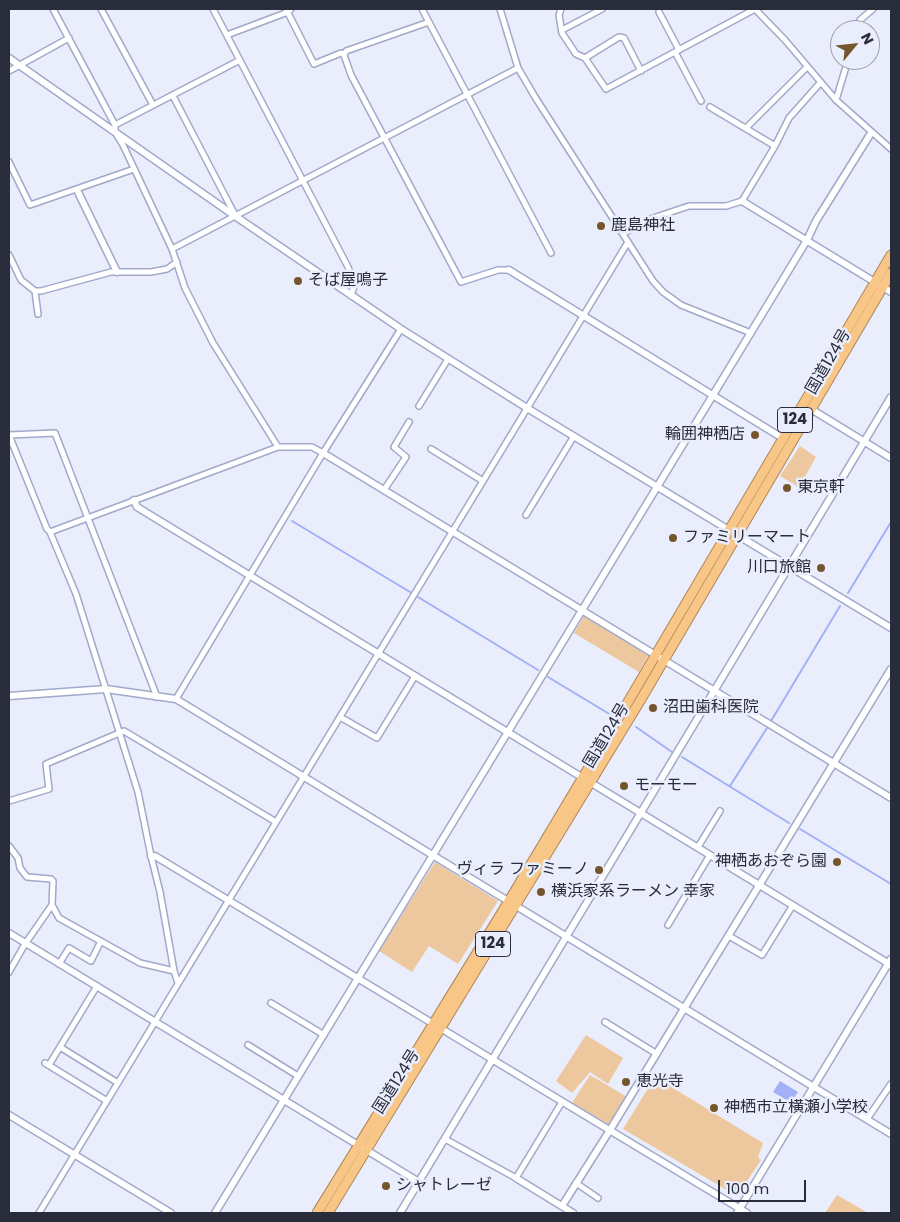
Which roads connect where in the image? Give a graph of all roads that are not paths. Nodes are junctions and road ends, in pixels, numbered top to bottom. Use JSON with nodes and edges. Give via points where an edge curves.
{"nodes":[{"id":1,"x":53,"y":9,"type":"edge"},
{"id":2,"x":101,"y":9,"type":"edge"},
{"id":3,"x":213,"y":9,"type":"edge"},
{"id":4,"x":422,"y":9,"type":"edge"},
{"id":5,"x":500,"y":9,"type":"edge"},
{"id":6,"x":561,"y":9,"type":"edge"},
{"id":7,"x":602,"y":9,"type":"edge"},
{"id":8,"x":755,"y":9,"type":"edge"},
{"id":9,"x":874,"y":9,"type":"edge"},
{"id":10,"x":288,"y":10,"type":"edge"},
{"id":11,"x":659,"y":12,"type":"dead end"},
{"id":12,"x":860,"y":20,"type":"edge"},
{"id":13,"x":428,"y":22,"type":"junction"},
{"id":14,"x":562,"y":30,"type":"junction"},
{"id":15,"x":227,"y":35,"type":"junction"},
{"id":16,"x":69,"y":38,"type":"junction"},
{"id":17,"x":677,"y":51,"type":"junction"},
{"id":18,"x":344,"y":55,"type":"junction"},
{"id":19,"x":9,"y":58,"type":"edge"},
{"id":20,"x":585,"y":58,"type":"junction"},
{"id":21,"x":240,"y":60,"type":"junction"},
{"id":22,"x":19,"y":66,"type":"junction"},
{"id":23,"x":807,"y":67,"type":"junction"},
{"id":24,"x":518,"y":68,"type":"junction"},
{"id":25,"x":845,"y":70,"type":"edge"},
{"id":26,"x":9,"y":71,"type":"edge"},
{"id":27,"x":641,"y":71,"type":"junction"},
{"id":28,"x":820,"y":83,"type":"junction"},
{"id":29,"x":468,"y":95,"type":"junction"},
{"id":30,"x":173,"y":96,"type":"junction"},
{"id":31,"x":836,"y":100,"type":"junction"},
{"id":32,"x":701,"y":101,"type":"dead end"},
{"id":33,"x":153,"y":105,"type":"junction"},
{"id":34,"x":710,"y":107,"type":"dead end"},
{"id":35,"x":115,"y":128,"type":"junction"},
{"id":36,"x":746,"y":128,"type":"junction"},
{"id":37,"x":872,"y":133,"type":"junction"},
{"id":38,"x":385,"y":137,"type":"junction"},
{"id":39,"x":775,"y":146,"type":"junction"},
{"id":40,"x":891,"y":149,"type":"edge"},
{"id":41,"x":9,"y":162,"type":"edge"},
{"id":42,"x":134,"y":170,"type":"junction"},
{"id":43,"x":302,"y":181,"type":"junction"},
{"id":44,"x":77,"y":190,"type":"junction"},
{"id":45,"x":742,"y":200,"type":"junction"},
{"id":46,"x":235,"y":216,"type":"junction"},
{"id":47,"x":624,"y":233,"type":"junction"},
{"id":48,"x":807,"y":240,"type":"junction"},
{"id":49,"x":628,"y":242,"type":"junction"},
{"id":50,"x":172,"y":248,"type":"junction"},
{"id":51,"x":551,"y":253,"type":"dead end"},
{"id":52,"x":9,"y":255,"type":"edge"},
{"id":53,"x":891,"y":255,"type":"edge"},
{"id":54,"x":177,"y":262,"type":"junction"},
{"id":55,"x":509,"y":270,"type":"joint"},
{"id":56,"x":117,"y":272,"type":"junction"},
{"id":57,"x":891,"y":273,"type":"edge"},
{"id":58,"x":883,"y":287,"type":"edge"},
{"id":59,"x":35,"y":291,"type":"junction"},
{"id":60,"x":351,"y":296,"type":"junction"},
{"id":61,"x":38,"y":314,"type":"dead end"},
{"id":62,"x":582,"y":316,"type":"junction"},
{"id":63,"x":401,"y":329,"type":"junction"},
{"id":64,"x":751,"y":333,"type":"junction"},
{"id":65,"x":448,"y":359,"type":"junction"},
{"id":66,"x":713,"y":395,"type":"junction"},
{"id":67,"x":891,"y":397,"type":"edge"},
{"id":68,"x":419,"y":406,"type":"dead end"},
{"id":69,"x":527,"y":408,"type":"junction"},
{"id":70,"x":810,"y":409,"type":"junction"},
{"id":71,"x":409,"y":422,"type":"dead end"},
{"id":72,"x":574,"y":436,"type":"junction"},
{"id":73,"x":784,"y":439,"type":"junction"},
{"id":74,"x":864,"y":442,"type":"junction"},
{"id":75,"x":278,"y":447,"type":"junction"},
{"id":76,"x":431,"y":448,"type":"dead end"},
{"id":77,"x":323,"y":453,"type":"junction"},
{"id":78,"x":891,"y":458,"type":"edge"},
{"id":79,"x":483,"y":481,"type":"junction"},
{"id":80,"x":658,"y":486,"type":"junction"},
{"id":81,"x":384,"y":490,"type":"junction"},
{"id":82,"x":134,"y":500,"type":"junction"},
{"id":83,"x":526,"y":515,"type":"dead end"},
{"id":84,"x":87,"y":518,"type":"junction"},
{"id":85,"x":50,"y":532,"type":"junction"},
{"id":86,"x":452,"y":532,"type":"junction"},
{"id":87,"x":733,"y":532,"type":"junction"},
{"id":88,"x":790,"y":567,"type":"junction"},
{"id":89,"x":250,"y":576,"type":"junction"},
{"id":90,"x":582,"y":610,"type":"junction"},
{"id":91,"x":891,"y":628,"type":"edge"},
{"id":92,"x":379,"y":654,"type":"junction"},
{"id":93,"x":659,"y":658,"type":"junction"},
{"id":94,"x":891,"y":669,"type":"edge"},
{"id":95,"x":415,"y":676,"type":"junction"},
{"id":96,"x":106,"y":689,"type":"junction"},
{"id":97,"x":714,"y":691,"type":"junction"},
{"id":98,"x":9,"y":696,"type":"edge"},
{"id":99,"x":157,"y":697,"type":"junction"},
{"id":100,"x":176,"y":699,"type":"junction"},
{"id":101,"x":340,"y":717,"type":"junction"},
{"id":102,"x":508,"y":732,"type":"junction"},
{"id":103,"x":120,"y":733,"type":"junction"},
{"id":104,"x":834,"y":763,"type":"junction"},
{"id":105,"x":304,"y":777,"type":"junction"},
{"id":106,"x":587,"y":780,"type":"junction"},
{"id":107,"x":891,"y":798,"type":"edge"},
{"id":108,"x":9,"y":801,"type":"edge"},
{"id":109,"x":720,"y":811,"type":"dead end"},
{"id":110,"x":641,"y":813,"type":"junction"},
{"id":111,"x":276,"y":822,"type":"junction"},
{"id":112,"x":9,"y":846,"type":"edge"},
{"id":113,"x":698,"y":848,"type":"junction"},
{"id":114,"x":434,"y":855,"type":"junction"},
{"id":115,"x":710,"y":855,"type":"junction"},
{"id":116,"x":151,"y":856,"type":"junction"},
{"id":117,"x":760,"y":885,"type":"junction"},
{"id":118,"x":229,"y":901,"type":"junction"},
{"id":119,"x":512,"y":903,"type":"junction"},
{"id":120,"x":52,"y":905,"type":"junction"},
{"id":121,"x":793,"y":905,"type":"junction"},
{"id":122,"x":668,"y":925,"type":"dead end"},
{"id":123,"x":9,"y":933,"type":"edge"},
{"id":124,"x":567,"y":936,"type":"junction"},
{"id":125,"x":729,"y":936,"type":"junction"},
{"id":126,"x":101,"y":942,"type":"junction"},
{"id":127,"x":25,"y":944,"type":"junction"},
{"id":128,"x":890,"y":963,"type":"edge"},
{"id":129,"x":59,"y":964,"type":"junction"},
{"id":130,"x":174,"y":971,"type":"junction"},
{"id":131,"x":9,"y":972,"type":"edge"},
{"id":132,"x":358,"y":979,"type":"junction"},
{"id":133,"x":178,"y":983,"type":"junction"},
{"id":134,"x":97,"y":986,"type":"junction"},
{"id":135,"x":271,"y":1003,"type":"dead end"},
{"id":136,"x":685,"y":1008,"type":"junction"},
{"id":137,"x":156,"y":1022,"type":"junction"},
{"id":138,"x":605,"y":1022,"type":"dead end"},
{"id":139,"x":437,"y":1026,"type":"junction"},
{"id":140,"x":324,"y":1034,"type":"junction"},
{"id":141,"x":248,"y":1045,"type":"dead end"},
{"id":142,"x":60,"y":1047,"type":"junction"},
{"id":143,"x":657,"y":1054,"type":"junction"},
{"id":144,"x":493,"y":1060,"type":"junction"},
{"id":145,"x":298,"y":1076,"type":"junction"},
{"id":146,"x":118,"y":1083,"type":"junction"},
{"id":147,"x":891,"y":1084,"type":"edge"},
{"id":148,"x":814,"y":1087,"type":"junction"},
{"id":149,"x":284,"y":1099,"type":"junction"},
{"id":150,"x":107,"y":1101,"type":"junction"},
{"id":151,"x":562,"y":1102,"type":"junction"},
{"id":152,"x":9,"y":1115,"type":"edge"},
{"id":153,"x":867,"y":1119,"type":"junction"},
{"id":154,"x":610,"y":1130,"type":"junction"},
{"id":155,"x":891,"y":1134,"type":"edge"},
{"id":156,"x":445,"y":1139,"type":"junction"},
{"id":157,"x":358,"y":1145,"type":"junction"},
{"id":158,"x":367,"y":1150,"type":"junction"},
{"id":159,"x":75,"y":1155,"type":"junction"},
{"id":160,"x":516,"y":1178,"type":"junction"},
{"id":161,"x":419,"y":1182,"type":"junction"},
{"id":162,"x":576,"y":1183,"type":"junction"},
{"id":163,"x":598,"y":1198,"type":"dead end"},
{"id":164,"x":562,"y":1206,"type":"junction"},
{"id":165,"x":739,"y":1211,"type":"edge"},
{"id":166,"x":39,"y":1213,"type":"edge"},
{"id":167,"x":171,"y":1213,"type":"edge"},
{"id":168,"x":215,"y":1213,"type":"edge"},
{"id":169,"x":317,"y":1213,"type":"edge"},
{"id":170,"x":328,"y":1213,"type":"edge"},
{"id":171,"x":400,"y":1213,"type":"edge"},
{"id":172,"x":573,"y":1213,"type":"edge"},
{"id":173,"x":747,"y":1213,"type":"edge"}],
"edges":[{"from":1,"to":16,"type":"street"},
{"from":2,"to":33,"type":"street"},
{"from":3,"to":15,"type":"street"},
{"from":4,"to":13,"type":"street"},
{"from":5,"to":24,"type":"street"},
{"from":6,"to":14,"type":"street"},
{"from":7,"to":14,"type":"street"},
{"from":8,"to":17,"type":"street"},
{"from":8,"to":23,"type":"street"},
{"from":9,"to":12,"type":"street"},
{"from":10,"to":15,"type":"street"},
{"from":10,"to":18,"type":"street","via":[[314,64],[341,53]]},
{"from":11,"to":17,"type":"street"},
{"from":13,"to":18,"type":"street","via":[[346,51]]},
{"from":13,"to":29,"type":"street"},
{"from":14,"to":20,"type":"street","via":[[576,54]]},
{"from":15,"to":21,"type":"street"},
{"from":16,"to":22,"type":"street"},
{"from":16,"to":35,"type":"street"},
{"from":17,"to":27,"type":"street"},
{"from":17,"to":32,"type":"street"},
{"from":18,"to":38,"type":"street","via":[[350,75]]},
{"from":19,"to":22,"type":"street"},
{"from":20,"to":27,"type":"street","via":[[606,90]]},
{"from":20,"to":27,"type":"street","via":[[619,37],[624,38]]},
{"from":21,"to":30,"type":"street"},
{"from":21,"to":43,"type":"street"},
{"from":22,"to":26,"type":"street"},
{"from":22,"to":35,"type":"street"},
{"from":23,"to":28,"type":"street"},
{"from":23,"to":36,"type":"street"},
{"from":24,"to":29,"type":"street"},
{"from":24,"to":47,"type":"street"},
{"from":25,"to":31,"type":"street"},
{"from":28,"to":31,"type":"street"},
{"from":28,"to":39,"type":"street","via":[[790,118]]},
{"from":29,"to":38,"type":"street"},
{"from":29,"to":51,"type":"street"},
{"from":30,"to":33,"type":"street"},
{"from":30,"to":46,"type":"street"},
{"from":31,"to":37,"type":"street"},
{"from":33,"to":35,"type":"street"},
{"from":34,"to":36,"type":"street"},
{"from":35,"to":42,"type":"street"},
{"from":35,"to":46,"type":"street"},
{"from":36,"to":39,"type":"street"},
{"from":37,"to":40,"type":"street"},
{"from":37,"to":48,"type":"street"},
{"from":38,"to":43,"type":"street"},
{"from":38,"to":55,"type":"street","via":[[461,282],[498,270]]},
{"from":39,"to":45,"type":"street"},
{"from":41,"to":44,"type":"street","via":[[30,205]]},
{"from":42,"to":44,"type":"street"},
{"from":42,"to":50,"type":"street"},
{"from":43,"to":46,"type":"street"},
{"from":43,"to":60,"type":"street","via":[[348,265],[355,283]]},
{"from":44,"to":56,"type":"street"},
{"from":45,"to":47,"type":"street","via":[[726,206],[689,206],[650,219]]},
{"from":45,"to":48,"type":"street"},
{"from":46,"to":50,"type":"street"},
{"from":46,"to":60,"type":"street"},
{"from":47,"to":49,"type":"street"},
{"from":48,"to":58,"type":"street"},
{"from":48,"to":64,"type":"street"},
{"from":49,"to":62,"type":"street"},
{"from":49,"to":64,"type":"street","via":[[663,292],[681,305]]},
{"from":50,"to":54,"type":"street"},
{"from":52,"to":59,"type":"street","via":[[21,280]]},
{"from":53,"to":58,"type":"highway","name":"国道124号","number":"124"},
{"from":54,"to":56,"type":"street","via":[[167,269],[151,272]]},
{"from":54,"to":75,"type":"street","via":[[185,288],[213,343]]},
{"from":55,"to":62,"type":"street"},
{"from":56,"to":59,"type":"street"},
{"from":57,"to":58,"type":"highway","name":"国道124号","number":"124"},
{"from":58,"to":70,"type":"highway","name":"国道124号","number":"124"},
{"from":58,"to":73,"type":"highway","name":"国道124号","number":"124"},
{"from":59,"to":61,"type":"street"},
{"from":60,"to":63,"type":"street"},
{"from":62,"to":66,"type":"street"},
{"from":62,"to":69,"type":"street"},
{"from":63,"to":65,"type":"street"},
{"from":63,"to":77,"type":"street"},
{"from":64,"to":66,"type":"street"},
{"from":65,"to":68,"type":"street"},
{"from":65,"to":69,"type":"street"},
{"from":66,"to":73,"type":"street"},
{"from":66,"to":80,"type":"street"},
{"from":67,"to":74,"type":"street"},
{"from":69,"to":72,"type":"street"},
{"from":69,"to":79,"type":"street"},
{"from":70,"to":74,"type":"street"},
{"from":70,"to":87,"type":"highway","name":"国道124号","number":"124"},
{"from":71,"to":81,"type":"street","via":[[394,448],[406,457]]},
{"from":72,"to":80,"type":"street"},
{"from":72,"to":83,"type":"street"},
{"from":73,"to":87,"type":"highway","name":"国道124号","number":"124"},
{"from":74,"to":78,"type":"street"},
{"from":74,"to":88,"type":"street"},
{"from":75,"to":77,"type":"street","via":[[312,447]]},
{"from":75,"to":82,"type":"street"},
{"from":76,"to":79,"type":"street"},
{"from":77,"to":81,"type":"street"},
{"from":77,"to":89,"type":"street"},
{"from":79,"to":86,"type":"street"},
{"from":80,"to":87,"type":"street"},
{"from":80,"to":90,"type":"street"},
{"from":81,"to":86,"type":"street"},
{"from":82,"to":84,"type":"street"},
{"from":82,"to":89,"type":"street","via":[[137,507]]},
{"from":84,"to":85,"type":"street"},
{"from":84,"to":85,"type":"street","via":[[55,433],[9,435]]},
{"from":84,"to":99,"type":"street"},
{"from":85,"to":96,"type":"street","via":[[76,594]]},
{"from":86,"to":90,"type":"street"},
{"from":86,"to":92,"type":"street"},
{"from":87,"to":88,"type":"street"},
{"from":87,"to":93,"type":"highway","name":"国道124号","number":"124"},
{"from":88,"to":91,"type":"street"},
{"from":88,"to":97,"type":"street"},
{"from":89,"to":92,"type":"street"},
{"from":89,"to":100,"type":"street"},
{"from":90,"to":93,"type":"street"},
{"from":90,"to":102,"type":"street"},
{"from":92,"to":95,"type":"street"},
{"from":92,"to":101,"type":"street"},
{"from":93,"to":97,"type":"street"},
{"from":93,"to":106,"type":"highway","name":"国道124号","number":"124"},
{"from":94,"to":104,"type":"street"},
{"from":95,"to":101,"type":"street","via":[[377,738]]},
{"from":95,"to":102,"type":"street"},
{"from":96,"to":98,"type":"street"},
{"from":96,"to":99,"type":"street"},
{"from":96,"to":103,"type":"street"},
{"from":97,"to":104,"type":"street"},
{"from":97,"to":110,"type":"street"},
{"from":99,"to":100,"type":"street"},
{"from":100,"to":105,"type":"street"},
{"from":101,"to":105,"type":"street"},
{"from":102,"to":106,"type":"street"},
{"from":102,"to":114,"type":"street"},
{"from":103,"to":108,"type":"street","via":[[46,764],[49,789]]},
{"from":103,"to":111,"type":"street","via":[[124,731]]},
{"from":103,"to":116,"type":"street","via":[[138,792]]},
{"from":104,"to":107,"type":"street"},
{"from":104,"to":117,"type":"street"},
{"from":105,"to":111,"type":"street"},
{"from":105,"to":114,"type":"street"},
{"from":106,"to":110,"type":"street"},
{"from":106,"to":119,"type":"highway","name":"国道124号","number":"124"},
{"from":109,"to":113,"type":"street"},
{"from":110,"to":113,"type":"street"},
{"from":110,"to":124,"type":"street"},
{"from":111,"to":118,"type":"street"},
{"from":112,"to":120,"type":"street","via":[[27,876],[53,881]]},
{"from":113,"to":115,"type":"street"},
{"from":114,"to":119,"type":"street"},
{"from":114,"to":132,"type":"street"},
{"from":115,"to":117,"type":"street"},
{"from":115,"to":122,"type":"street"},
{"from":116,"to":118,"type":"street"},
{"from":116,"to":130,"type":"street"},
{"from":117,"to":121,"type":"street"},
{"from":117,"to":125,"type":"street"},
{"from":118,"to":132,"type":"street"},
{"from":118,"to":133,"type":"street"},
{"from":119,"to":124,"type":"street"},
{"from":119,"to":139,"type":"highway","name":"国道124号","number":"124"},
{"from":120,"to":126,"type":"street","via":[[59,918]]},
{"from":120,"to":127,"type":"street"},
{"from":121,"to":125,"type":"street","via":[[762,955]]},
{"from":121,"to":128,"type":"street"},
{"from":123,"to":127,"type":"street"},
{"from":124,"to":136,"type":"street"},
{"from":124,"to":144,"type":"street"},
{"from":125,"to":136,"type":"street"},
{"from":126,"to":129,"type":"street","via":[[91,962],[69,948]]},
{"from":126,"to":130,"type":"street","via":[[140,963]]},
{"from":127,"to":129,"type":"street"},
{"from":127,"to":131,"type":"street"},
{"from":128,"to":148,"type":"street"},
{"from":129,"to":134,"type":"street"},
{"from":130,"to":133,"type":"street"},
{"from":132,"to":139,"type":"street"},
{"from":132,"to":140,"type":"street"},
{"from":133,"to":137,"type":"street"},
{"from":134,"to":137,"type":"street"},
{"from":134,"to":142,"type":"street"},
{"from":135,"to":140,"type":"street"},
{"from":136,"to":143,"type":"street"},
{"from":136,"to":148,"type":"street"},
{"from":137,"to":146,"type":"street"},
{"from":137,"to":149,"type":"street"},
{"from":138,"to":143,"type":"street"},
{"from":139,"to":144,"type":"street"},
{"from":139,"to":157,"type":"highway","name":"国道124号","number":"124"},
{"from":139,"to":158,"type":"highway","name":"国道124号","number":"124"},
{"from":140,"to":145,"type":"street"},
{"from":141,"to":145,"type":"street"},
{"from":142,"to":146,"type":"street"},
{"from":142,"to":150,"type":"street","via":[[47,1064]]},
{"from":143,"to":154,"type":"street"},
{"from":144,"to":151,"type":"street"},
{"from":144,"to":156,"type":"street"},
{"from":145,"to":149,"type":"street"},
{"from":146,"to":150,"type":"street"},
{"from":147,"to":153,"type":"street"},
{"from":148,"to":153,"type":"street"},
{"from":148,"to":165,"type":"street"},
{"from":149,"to":157,"type":"street"},
{"from":149,"to":168,"type":"street"},
{"from":150,"to":159,"type":"street"},
{"from":151,"to":154,"type":"street"},
{"from":151,"to":160,"type":"street"},
{"from":152,"to":159,"type":"street"},
{"from":153,"to":155,"type":"street"},
{"from":154,"to":162,"type":"street"},
{"from":154,"to":165,"type":"street"},
{"from":156,"to":160,"type":"street"},
{"from":156,"to":161,"type":"street"},
{"from":157,"to":158,"type":"street"},
{"from":157,"to":169,"type":"highway","name":"国道124号","number":"124"},
{"from":158,"to":161,"type":"street"},
{"from":158,"to":170,"type":"highway","name":"国道124号","number":"124"},
{"from":159,"to":166,"type":"street"},
{"from":159,"to":167,"type":"street"},
{"from":160,"to":164,"type":"street"},
{"from":161,"to":171,"type":"street"},
{"from":162,"to":163,"type":"street"},
{"from":162,"to":164,"type":"street"},
{"from":164,"to":172,"type":"street"},
{"from":165,"to":173,"type":"street"}]}
